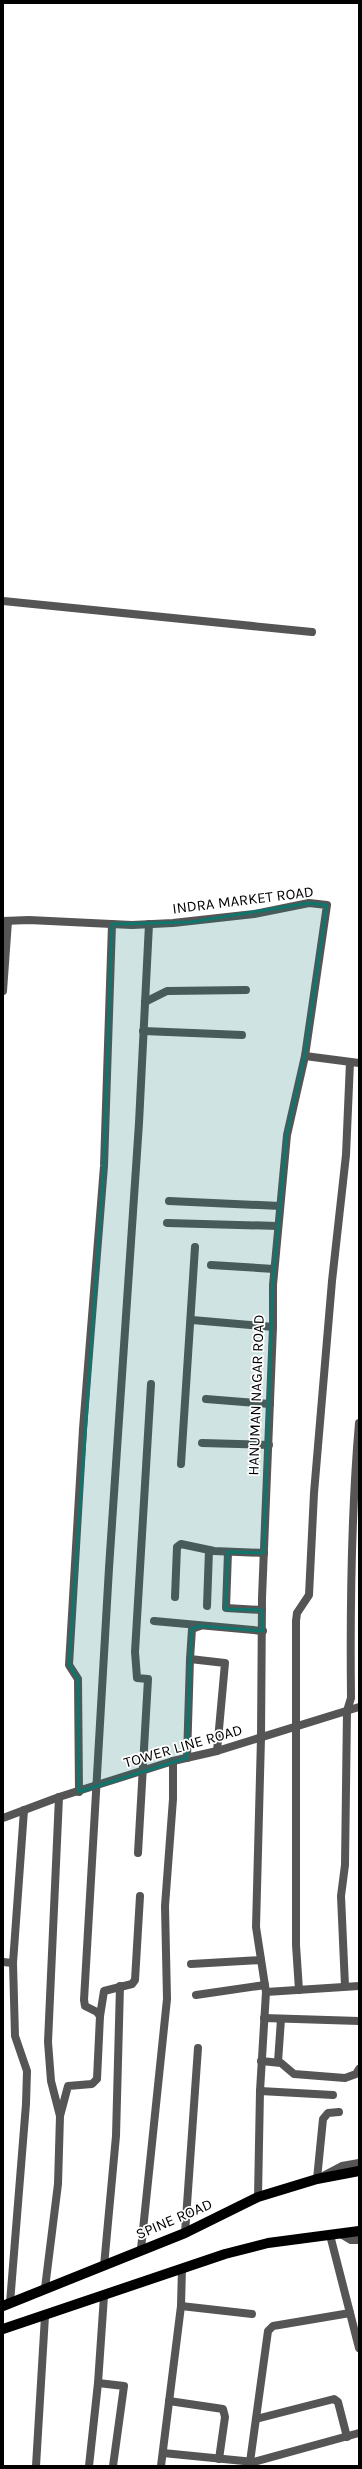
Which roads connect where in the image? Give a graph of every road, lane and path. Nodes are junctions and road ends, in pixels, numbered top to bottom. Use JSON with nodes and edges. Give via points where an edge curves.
{"nodes":[{"id":1,"x":3,"y":601,"type":"edge"},
{"id":2,"x":312,"y":632,"type":"dead end"},
{"id":3,"x":5,"y":921,"type":"edge"},
{"id":4,"x":112,"y":924,"type":"junction"},
{"id":5,"x":149,"y":924,"type":"junction"},
{"id":6,"x":246,"y":990,"type":"dead end"},
{"id":7,"x":3,"y":991,"type":"edge"},
{"id":8,"x":145,"y":1002,"type":"junction"},
{"id":9,"x":143,"y":1031,"type":"junction"},
{"id":10,"x":242,"y":1035,"type":"dead end"},
{"id":11,"x":305,"y":1056,"type":"junction"},
{"id":12,"x":350,"y":1062,"type":"junction"},
{"id":13,"x":359,"y":1062,"type":"edge"},
{"id":14,"x":169,"y":1201,"type":"dead end"},
{"id":15,"x":280,"y":1206,"type":"junction"},
{"id":16,"x":166,"y":1223,"type":"dead end"},
{"id":17,"x":278,"y":1226,"type":"junction"},
{"id":18,"x":195,"y":1247,"type":"dead end"},
{"id":19,"x":211,"y":1265,"type":"dead end"},
{"id":20,"x":274,"y":1269,"type":"junction"},
{"id":21,"x":192,"y":1320,"type":"junction"},
{"id":22,"x":273,"y":1327,"type":"junction"},
{"id":23,"x":151,"y":1384,"type":"dead end"},
{"id":24,"x":206,"y":1399,"type":"dead end"},
{"id":25,"x":270,"y":1404,"type":"junction"},
{"id":26,"x":359,"y":1423,"type":"edge"},
{"id":27,"x":202,"y":1443,"type":"dead end"},
{"id":28,"x":269,"y":1445,"type":"junction"},
{"id":29,"x":181,"y":1464,"type":"dead end"},
{"id":30,"x":209,"y":1550,"type":"junction"},
{"id":31,"x":228,"y":1552,"type":"junction"},
{"id":32,"x":264,"y":1553,"type":"junction"},
{"id":33,"x":175,"y":1596,"type":"dead end"},
{"id":34,"x":207,"y":1606,"type":"dead end"},
{"id":35,"x":262,"y":1610,"type":"junction"},
{"id":36,"x":154,"y":1621,"type":"dead end"},
{"id":37,"x":200,"y":1626,"type":"junction"},
{"id":38,"x":263,"y":1631,"type":"junction"},
{"id":39,"x":190,"y":1659,"type":"junction"},
{"id":40,"x":359,"y":1707,"type":"edge"},
{"id":41,"x":347,"y":1710,"type":"junction"},
{"id":42,"x":295,"y":1727,"type":"junction"},
{"id":43,"x":261,"y":1738,"type":"junction"},
{"id":44,"x":217,"y":1752,"type":"junction"},
{"id":45,"x":187,"y":1758,"type":"junction"},
{"id":46,"x":173,"y":1761,"type":"junction"},
{"id":47,"x":144,"y":1771,"type":"junction"},
{"id":48,"x":97,"y":1786,"type":"junction"},
{"id":49,"x":79,"y":1792,"type":"junction"},
{"id":50,"x":59,"y":1797,"type":"junction"},
{"id":51,"x":24,"y":1810,"type":"junction"},
{"id":52,"x":3,"y":1818,"type":"edge"},
{"id":53,"x":138,"y":1853,"type":"dead end"},
{"id":54,"x":140,"y":1896,"type":"dead end"},
{"id":55,"x":261,"y":1960,"type":"junction"},
{"id":56,"x":3,"y":1962,"type":"edge"},
{"id":57,"x":13,"y":1963,"type":"junction"},
{"id":58,"x":191,"y":1964,"type":"dead end"},
{"id":59,"x":120,"y":1986,"type":"junction"},
{"id":60,"x":344,"y":1986,"type":"junction"},
{"id":61,"x":359,"y":1986,"type":"edge"},
{"id":62,"x":265,"y":1989,"type":"junction"},
{"id":63,"x":299,"y":1990,"type":"junction"},
{"id":64,"x":196,"y":1995,"type":"dead end"},
{"id":65,"x":264,"y":2015,"type":"junction"},
{"id":66,"x":100,"y":2016,"type":"junction"},
{"id":67,"x":281,"y":2018,"type":"junction"},
{"id":68,"x":359,"y":2018,"type":"edge"},
{"id":69,"x":359,"y":2021,"type":"edge"},
{"id":70,"x":198,"y":2048,"type":"dead end"},
{"id":71,"x":261,"y":2061,"type":"junction"},
{"id":72,"x":278,"y":2062,"type":"junction"},
{"id":73,"x":359,"y":2069,"type":"edge"},
{"id":74,"x":260,"y":2091,"type":"junction"},
{"id":75,"x":333,"y":2095,"type":"dead end"},
{"id":76,"x":339,"y":2112,"type":"dead end"},
{"id":77,"x":60,"y":2116,"type":"junction"},
{"id":78,"x":359,"y":2163,"type":"edge"},
{"id":79,"x":359,"y":2172,"type":"edge"},
{"id":80,"x":317,"y":2179,"type":"junction"},
{"id":81,"x":258,"y":2197,"type":"junction"},
{"id":82,"x":359,"y":2231,"type":"edge"},
{"id":83,"x":185,"y":2233,"type":"junction"},
{"id":84,"x":341,"y":2234,"type":"junction"},
{"id":85,"x":330,"y":2235,"type":"junction"},
{"id":86,"x":359,"y":2240,"type":"edge"},
{"id":87,"x":141,"y":2249,"type":"junction"},
{"id":88,"x":104,"y":2266,"type":"junction"},
{"id":89,"x":182,"y":2268,"type":"junction"},
{"id":90,"x":45,"y":2288,"type":"junction"},
{"id":91,"x":104,"y":2296,"type":"junction"},
{"id":92,"x":7,"y":2305,"type":"edge"},
{"id":93,"x":181,"y":2306,"type":"junction"},
{"id":94,"x":350,"y":2313,"type":"junction"},
{"id":95,"x":252,"y":2314,"type":"dead end"},
{"id":96,"x":45,"y":2316,"type":"junction"},
{"id":97,"x":3,"y":2329,"type":"edge"},
{"id":98,"x":357,"y":2330,"type":"edge"},
{"id":99,"x":359,"y":2348,"type":"edge"},
{"id":100,"x":98,"y":2383,"type":"junction"},
{"id":101,"x":169,"y":2401,"type":"junction"},
{"id":102,"x":256,"y":2418,"type":"junction"},
{"id":103,"x":359,"y":2433,"type":"edge"},
{"id":104,"x":347,"y":2436,"type":"junction"},
{"id":105,"x":163,"y":2453,"type":"junction"},
{"id":106,"x":223,"y":2461,"type":"edge"},
{"id":107,"x":250,"y":2462,"type":"junction"},
{"id":108,"x":36,"y":2466,"type":"edge"},
{"id":109,"x":89,"y":2466,"type":"edge"},
{"id":110,"x":113,"y":2466,"type":"edge"},
{"id":111,"x":161,"y":2466,"type":"edge"}],
"edges":[{"from":1,"to":2,"type":"street"},
{"from":3,"to":4,"type":"street","name":"INDRA MARKET ROAD"},
{"from":3,"to":7,"type":"street"},
{"from":4,"to":5,"type":"street","name":"INDRA MARKET ROAD"},
{"from":4,"to":49,"type":"street","via":[[104,1166],[83,1429],[69,1664],[78,1679]]},
{"from":5,"to":8,"type":"street"},
{"from":5,"to":11,"type":"street","name":"INDRA MARKET ROAD","via":[[254,914],[308,903],[327,905]]},
{"from":6,"to":8,"type":"street","via":[[167,991]]},
{"from":8,"to":9,"type":"street"},
{"from":9,"to":10,"type":"street"},
{"from":9,"to":48,"type":"street"},
{"from":11,"to":12,"type":"street"},
{"from":11,"to":15,"type":"street","name":"HANUMAN NAGAR ROAD","via":[[287,1136]]},
{"from":12,"to":13,"type":"street"},
{"from":12,"to":42,"type":"street","via":[[346,1155],[332,1281],[308,1594],[297,1613],[298,1704]]},
{"from":14,"to":15,"type":"street"},
{"from":15,"to":17,"type":"street","name":"HANUMAN NAGAR ROAD"},
{"from":16,"to":17,"type":"street"},
{"from":17,"to":20,"type":"street","name":"HANUMAN NAGAR ROAD"},
{"from":18,"to":21,"type":"street"},
{"from":19,"to":20,"type":"street"},
{"from":20,"to":22,"type":"street","name":"HANUMAN NAGAR ROAD"},
{"from":21,"to":22,"type":"street"},
{"from":21,"to":29,"type":"street"},
{"from":22,"to":25,"type":"street","name":"HANUMAN NAGAR ROAD"},
{"from":23,"to":47,"type":"street","via":[[136,1652],[137,1678],[148,1679]]},
{"from":24,"to":25,"type":"street"},
{"from":25,"to":28,"type":"street","name":"HANUMAN NAGAR ROAD"},
{"from":26,"to":41,"type":"street","via":[[352,1506],[351,1698]]},
{"from":27,"to":28,"type":"street"},
{"from":28,"to":32,"type":"street","name":"HANUMAN NAGAR ROAD"},
{"from":30,"to":31,"type":"street"},
{"from":30,"to":33,"type":"street","via":[[184,1543],[178,1545]]},
{"from":30,"to":34,"type":"street"},
{"from":31,"to":32,"type":"street"},
{"from":31,"to":35,"type":"street","via":[[226,1608]]},
{"from":32,"to":35,"type":"street","name":"HANUMAN NAGAR ROAD"},
{"from":35,"to":38,"type":"street","name":"HANUMAN NAGAR ROAD"},
{"from":36,"to":37,"type":"street"},
{"from":37,"to":38,"type":"street"},
{"from":37,"to":39,"type":"street","via":[[192,1628]]},
{"from":38,"to":43,"type":"street","name":"HANUMAN NAGAR ROAD"},
{"from":39,"to":44,"type":"street","via":[[225,1663]]},
{"from":39,"to":45,"type":"street"},
{"from":40,"to":41,"type":"street","name":"TOWER LINE ROAD"},
{"from":41,"to":42,"type":"street","name":"TOWER LINE ROAD"},
{"from":41,"to":60,"type":"street","via":[[346,1865],[341,1896]]},
{"from":42,"to":43,"type":"street","name":"TOWER LINE ROAD"},
{"from":42,"to":63,"type":"street","via":[[296,1945]]},
{"from":43,"to":44,"type":"street","name":"TOWER LINE ROAD"},
{"from":43,"to":55,"type":"street","name":"HANUMAN NAGAR ROAD","via":[[256,1927]]},
{"from":44,"to":45,"type":"street","name":"TOWER LINE ROAD"},
{"from":45,"to":46,"type":"street","name":"TOWER LINE ROAD"},
{"from":46,"to":47,"type":"street","name":"TOWER LINE ROAD"},
{"from":46,"to":87,"type":"street","via":[[173,1799],[165,1906],[167,1999]]},
{"from":47,"to":48,"type":"street","name":"TOWER LINE ROAD"},
{"from":47,"to":53,"type":"street"},
{"from":48,"to":49,"type":"street","name":"TOWER LINE ROAD"},
{"from":48,"to":66,"type":"street","via":[[84,2000],[86,2006]]},
{"from":49,"to":50,"type":"street","name":"TOWER LINE ROAD"},
{"from":50,"to":51,"type":"street","name":"TOWER LINE ROAD"},
{"from":50,"to":77,"type":"street","via":[[48,2042],[51,2081]]},
{"from":51,"to":52,"type":"street","name":"TOWER LINE ROAD"},
{"from":51,"to":57,"type":"street"},
{"from":54,"to":59,"type":"street","via":[[135,1980],[132,1984]]},
{"from":55,"to":58,"type":"street"},
{"from":55,"to":62,"type":"street","name":"HANUMAN NAGAR ROAD"},
{"from":56,"to":57,"type":"street"},
{"from":57,"to":92,"type":"street","via":[[15,2036],[25,2064],[27,2079]]},
{"from":59,"to":66,"type":"street","via":[[104,1991]]},
{"from":59,"to":88,"type":"street","via":[[116,2136]]},
{"from":60,"to":61,"type":"street"},
{"from":60,"to":63,"type":"street"},
{"from":62,"to":63,"type":"street"},
{"from":62,"to":64,"type":"street"},
{"from":62,"to":65,"type":"street","name":"HANUMAN NAGAR ROAD"},
{"from":65,"to":67,"type":"street"},
{"from":65,"to":68,"type":"street"},
{"from":65,"to":71,"type":"street","name":"HANUMAN NAGAR ROAD"},
{"from":66,"to":77,"type":"street","via":[[97,2079],[92,2084],[68,2086]]},
{"from":67,"to":69,"type":"street"},
{"from":67,"to":72,"type":"street"},
{"from":70,"to":83,"type":"street"},
{"from":71,"to":72,"type":"street"},
{"from":71,"to":74,"type":"street","name":"HANUMAN NAGAR ROAD"},
{"from":72,"to":73,"type":"street","via":[[296,2075],[345,2078],[356,2074]]},
{"from":74,"to":75,"type":"street"},
{"from":74,"to":81,"type":"street","name":"HANUMAN NAGAR ROAD"},
{"from":76,"to":80,"type":"street","via":[[328,2113],[323,2119]]},
{"from":77,"to":90,"type":"street","via":[[58,2184]]},
{"from":78,"to":80,"type":"street","via":[[342,2166]]},
{"from":79,"to":80,"type":"main road","name":"SPINE ROAD"},
{"from":80,"to":81,"type":"main road","name":"SPINE ROAD"},
{"from":81,"to":83,"type":"main road","name":"SPINE ROAD"},
{"from":82,"to":84,"type":"main road"},
{"from":83,"to":87,"type":"main road","name":"SPINE ROAD"},
{"from":84,"to":85,"type":"main road"},
{"from":84,"to":86,"type":"street","via":[[352,2240]]},
{"from":85,"to":89,"type":"main road","via":[[268,2244]]},
{"from":85,"to":94,"type":"street"},
{"from":87,"to":88,"type":"main road","name":"SPINE ROAD"},
{"from":88,"to":90,"type":"main road","name":"SPINE ROAD"},
{"from":89,"to":91,"type":"main road"},
{"from":89,"to":93,"type":"street"},
{"from":90,"to":92,"type":"main road","name":"SPINE ROAD"},
{"from":91,"to":96,"type":"main road"},
{"from":91,"to":100,"type":"street"},
{"from":93,"to":95,"type":"street"},
{"from":93,"to":101,"type":"street"},
{"from":94,"to":98,"type":"street"},
{"from":94,"to":102,"type":"street","via":[[273,2326],[268,2331]]},
{"from":96,"to":97,"type":"main road"},
{"from":96,"to":108,"type":"street"},
{"from":98,"to":99,"type":"street"},
{"from":100,"to":109,"type":"street"},
{"from":100,"to":110,"type":"street","via":[[124,2386]]},
{"from":101,"to":105,"type":"street"},
{"from":101,"to":106,"type":"street","via":[[223,2409]]},
{"from":102,"to":104,"type":"street","via":[[334,2399],[338,2402]]},
{"from":102,"to":107,"type":"street"},
{"from":103,"to":104,"type":"street"},
{"from":104,"to":107,"type":"street"},
{"from":105,"to":106,"type":"street"},
{"from":105,"to":111,"type":"street"},
{"from":106,"to":107,"type":"street"}]}
